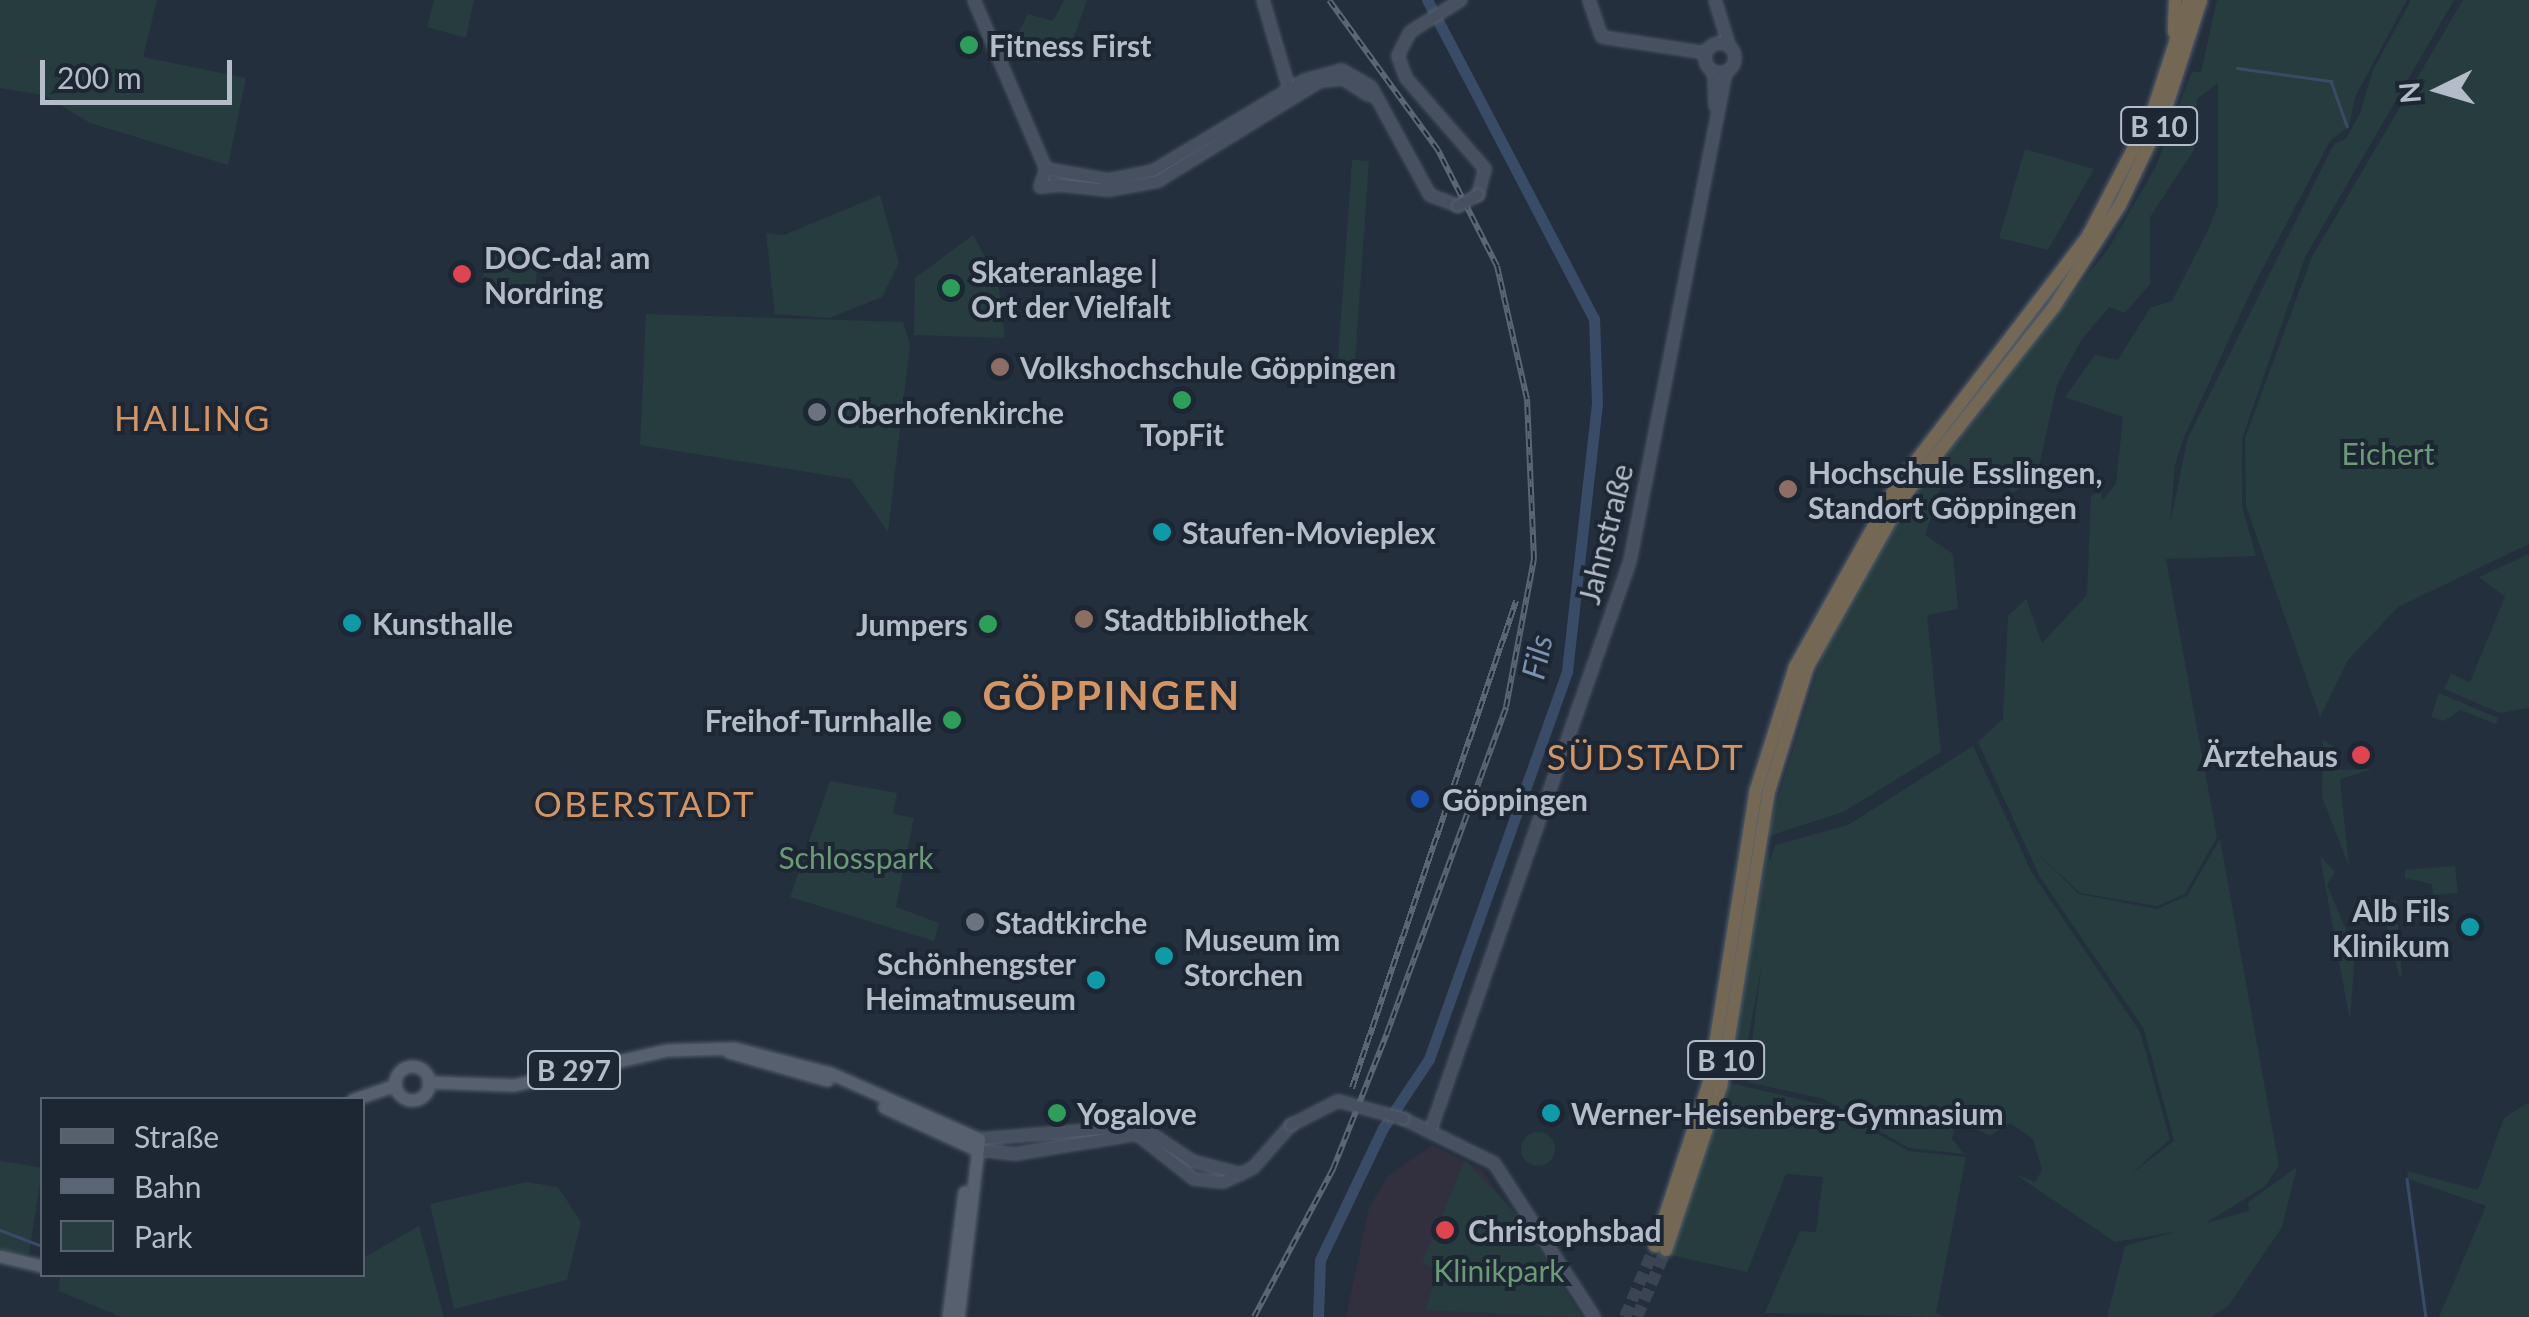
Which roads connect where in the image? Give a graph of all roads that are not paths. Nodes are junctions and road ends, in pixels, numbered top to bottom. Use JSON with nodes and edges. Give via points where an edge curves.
{"nodes":[{"id":1,"x":974,"y":0,"type":"edge"},
{"id":2,"x":1263,"y":0,"type":"edge"},
{"id":3,"x":1461,"y":0,"type":"edge"},
{"id":4,"x":1588,"y":0,"type":"edge"},
{"id":5,"x":1715,"y":0,"type":"edge"},
{"id":6,"x":2175,"y":0,"type":"edge"},
{"id":7,"x":2189,"y":0,"type":"edge"},
{"id":8,"x":2201,"y":0,"type":"edge"},
{"id":9,"x":1730,"y":46,"type":"junction"},
{"id":10,"x":1710,"y":48,"type":"junction"},
{"id":11,"x":2170,"y":66,"type":"junction"},
{"id":12,"x":1720,"y":72,"type":"junction"},
{"id":13,"x":1291,"y":93,"type":"junction"},
{"id":14,"x":1046,"y":170,"type":"junction"},
{"id":15,"x":1059,"y":179,"type":"junction"},
{"id":16,"x":1754,"y":832,"type":"junction"},
{"id":17,"x":428,"y":1082,"type":"junction"},
{"id":18,"x":395,"y":1085,"type":"junction"},
{"id":19,"x":361,"y":1097,"type":"edge"},
{"id":20,"x":1431,"y":1128,"type":"junction"},
{"id":21,"x":1130,"y":1130,"type":"junction"},
{"id":22,"x":978,"y":1145,"type":"junction"},
{"id":23,"x":1242,"y":1174,"type":"junction"},
{"id":24,"x":0,"y":1256,"type":"edge"},
{"id":25,"x":40,"y":1266,"type":"edge"},
{"id":26,"x":948,"y":1317,"type":"edge"},
{"id":27,"x":958,"y":1317,"type":"edge"},
{"id":28,"x":1594,"y":1317,"type":"edge"}],
"edges":[{"from":1,"to":14,"type":"main road"},
{"from":2,"to":13,"type":"main road"},
{"from":3,"to":13,"type":"main road","bridge":true,"via":[[1400,44],[1401,70],[1485,168],[1478,195],[1458,206],[1430,196],[1376,101],[1331,78]]},
{"from":4,"to":10,"type":"main road","via":[[1596,34]]},
{"from":5,"to":9,"type":"main road"},
{"from":5,"to":10,"type":"main road"},
{"from":6,"to":11,"type":"highway","number":"B 10"},
{"from":7,"to":11,"type":"highway","number":"B 10"},
{"from":8,"to":16,"type":"highway","number":"B 10","via":[[2158,128],[2097,243],[1904,496],[1832,614],[1784,731]]},
{"from":9,"to":10,"type":"main road"},
{"from":9,"to":12,"type":"main road","via":[[1735,63]]},
{"from":10,"to":12,"type":"main road"},
{"from":11,"to":16,"type":"highway","number":"B 10","via":[[2072,260],[1894,490],[1838,577],[1775,720]]},
{"from":12,"to":20,"type":"main road","name":"Jahnstraße","via":[[1630,562]]},
{"from":13,"to":15,"type":"main road","via":[[1155,176],[1109,190]]},
{"from":14,"to":15,"type":"main road"},
{"from":14,"to":15,"type":"main road","via":[[1040,187]]},
{"from":16,"to":16,"type":"highway","number":"B 10","via":[[1756,864],[1720,1086],[1660,1248],[1709,1083]]},
{"from":17,"to":18,"type":"main road","number":"B 297","via":[[411,1100]]},
{"from":17,"to":18,"type":"main road","number":"B 297","via":[[408,1067]]},
{"from":17,"to":22,"type":"main road","number":"B 297","via":[[514,1085],[667,1050],[746,1048],[830,1073]]},
{"from":18,"to":19,"type":"main road","number":"B 297"},
{"from":20,"to":23,"type":"main road","bridge":true,"via":[[1338,1100],[1291,1125]]},
{"from":20,"to":28,"type":"main road","via":[[1494,1163]]},
{"from":21,"to":22,"type":"main road"},
{"from":21,"to":23,"type":"main road","via":[[1156,1131],[1192,1161]]},
{"from":21,"to":23,"type":"main road","via":[[1209,1182]]},
{"from":22,"to":26,"type":"main road"},
{"from":22,"to":27,"type":"main road"},
{"from":24,"to":25,"type":"main road"}]}
